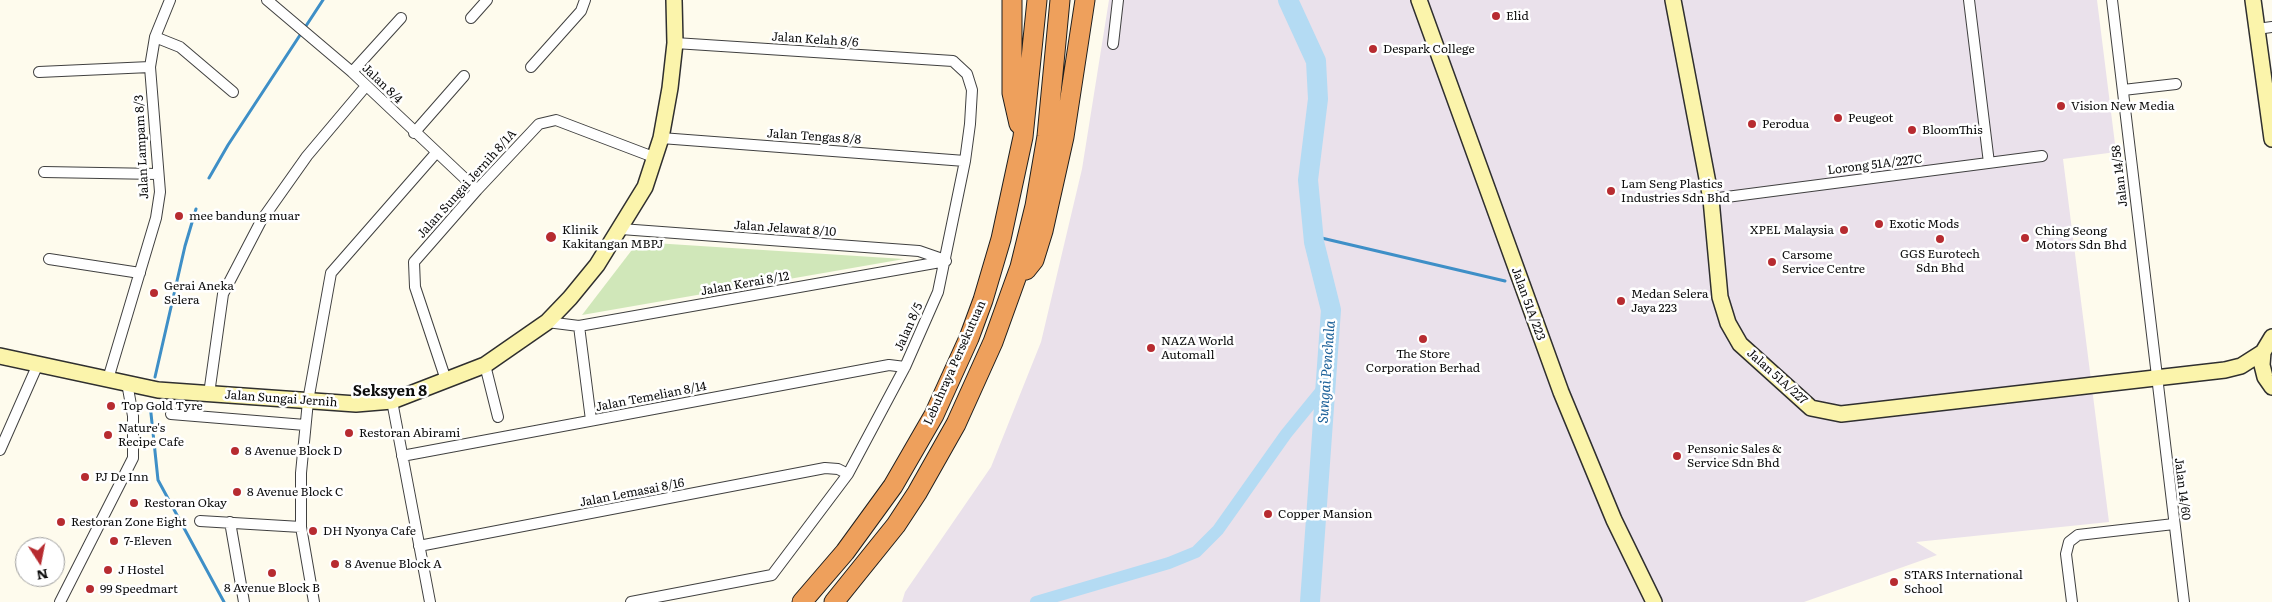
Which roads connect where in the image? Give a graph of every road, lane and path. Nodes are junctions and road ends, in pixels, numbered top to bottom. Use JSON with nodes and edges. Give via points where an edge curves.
{"nodes":[{"id":1,"x":170,"y":0,"type":"edge"},
{"id":2,"x":267,"y":0,"type":"edge"},
{"id":3,"x":487,"y":0,"type":"edge"},
{"id":4,"x":585,"y":0,"type":"edge"},
{"id":5,"x":674,"y":0,"type":"edge"},
{"id":6,"x":1012,"y":0,"type":"edge"},
{"id":7,"x":1037,"y":0,"type":"edge"},
{"id":8,"x":1060,"y":0,"type":"edge"},
{"id":9,"x":1085,"y":0,"type":"edge"},
{"id":10,"x":1118,"y":0,"type":"edge"},
{"id":11,"x":1419,"y":0,"type":"edge"},
{"id":12,"x":1673,"y":0,"type":"edge"},
{"id":13,"x":1969,"y":0,"type":"edge"},
{"id":14,"x":2112,"y":0,"type":"edge"},
{"id":15,"x":2253,"y":0,"type":"edge"},
{"id":16,"x":401,"y":18,"type":"dead end"},
{"id":17,"x":471,"y":18,"type":"dead end"},
{"id":18,"x":2264,"y":28,"type":"edge"},
{"id":19,"x":155,"y":37,"type":"junction"},
{"id":20,"x":675,"y":43,"type":"junction"},
{"id":21,"x":1113,"y":44,"type":"dead end"},
{"id":22,"x":953,"y":61,"type":"joint"},
{"id":23,"x":150,"y":67,"type":"junction"},
{"id":24,"x":531,"y":67,"type":"dead end"},
{"id":25,"x":39,"y":72,"type":"dead end"},
{"id":26,"x":352,"y":72,"type":"junction"},
{"id":27,"x":464,"y":76,"type":"dead end"},
{"id":28,"x":2176,"y":84,"type":"dead end"},
{"id":29,"x":366,"y":86,"type":"junction"},
{"id":30,"x":2123,"y":90,"type":"junction"},
{"id":31,"x":233,"y":92,"type":"dead end"},
{"id":32,"x":414,"y":132,"type":"junction"},
{"id":33,"x":1023,"y":137,"type":"junction"},
{"id":34,"x":661,"y":138,"type":"junction"},
{"id":35,"x":2272,"y":139,"type":"edge"},
{"id":36,"x":436,"y":153,"type":"junction"},
{"id":37,"x":2042,"y":156,"type":"dead end"},
{"id":38,"x":656,"y":158,"type":"junction"},
{"id":39,"x":965,"y":161,"type":"junction"},
{"id":40,"x":1989,"y":163,"type":"junction"},
{"id":41,"x":44,"y":172,"type":"dead end"},
{"id":42,"x":158,"y":174,"type":"junction"},
{"id":43,"x":477,"y":190,"type":"junction"},
{"id":44,"x":1711,"y":199,"type":"junction"},
{"id":45,"x":621,"y":229,"type":"junction"},
{"id":46,"x":48,"y":259,"type":"dead end"},
{"id":47,"x":946,"y":261,"type":"junction"},
{"id":48,"x":140,"y":274,"type":"junction"},
{"id":49,"x":1014,"y":285,"type":"junction"},
{"id":50,"x":548,"y":322,"type":"junction"},
{"id":51,"x":579,"y":326,"type":"junction"},
{"id":52,"x":2272,"y":337,"type":"edge"},
{"id":53,"x":2263,"y":352,"type":"junction"},
{"id":54,"x":2,"y":356,"type":"edge"},
{"id":55,"x":38,"y":364,"type":"junction"},
{"id":56,"x":485,"y":365,"type":"junction"},
{"id":57,"x":905,"y":368,"type":"junction"},
{"id":58,"x":2225,"y":370,"type":"junction"},
{"id":59,"x":2156,"y":378,"type":"junction"},
{"id":60,"x":108,"y":379,"type":"junction"},
{"id":61,"x":446,"y":380,"type":"junction"},
{"id":62,"x":2268,"y":382,"type":"edge"},
{"id":63,"x":127,"y":383,"type":"junction"},
{"id":64,"x":209,"y":394,"type":"junction"},
{"id":65,"x":308,"y":401,"type":"junction"},
{"id":66,"x":392,"y":401,"type":"junction"},
{"id":67,"x":171,"y":414,"type":"dead end"},
{"id":68,"x":498,"y":417,"type":"dead end"},
{"id":69,"x":592,"y":420,"type":"junction"},
{"id":70,"x":306,"y":425,"type":"junction"},
{"id":71,"x":0,"y":450,"type":"edge"},
{"id":72,"x":402,"y":456,"type":"junction"},
{"id":73,"x":848,"y":474,"type":"junction"},
{"id":74,"x":200,"y":521,"type":"dead end"},
{"id":75,"x":230,"y":522,"type":"junction"},
{"id":76,"x":2174,"y":524,"type":"junction"},
{"id":77,"x":301,"y":526,"type":"junction"},
{"id":78,"x":419,"y":546,"type":"junction"},
{"id":79,"x":60,"y":602,"type":"edge"},
{"id":80,"x":244,"y":602,"type":"edge"},
{"id":81,"x":314,"y":602,"type":"edge"},
{"id":82,"x":430,"y":602,"type":"edge"},
{"id":83,"x":631,"y":602,"type":"edge"},
{"id":84,"x":802,"y":602,"type":"edge"},
{"id":85,"x":834,"y":602,"type":"edge"},
{"id":86,"x":1654,"y":602,"type":"edge"},
{"id":87,"x":2072,"y":602,"type":"edge"},
{"id":88,"x":2184,"y":602,"type":"edge"}],
"edges":[{"from":1,"to":19,"type":"street","name":"Jalan Lampam 8/3"},
{"from":2,"to":26,"type":"street","name":"Jalan 8/4"},
{"from":3,"to":17,"type":"street"},
{"from":4,"to":24,"type":"street","via":[[581,11]]},
{"from":5,"to":20,"type":"street","name":"Jalan Sungai Jernih"},
{"from":6,"to":33,"type":"highway","via":[[1012,93]]},
{"from":7,"to":33,"type":"highway","name":"Lebuhraya Persekutuan"},
{"from":8,"to":49,"type":"highway","name":"Lebuhraya Persekutuan","via":[[1047,136],[1035,206]]},
{"from":9,"to":49,"type":"highway","via":[[1064,137],[1043,230],[1034,260]]},
{"from":10,"to":21,"type":"street"},
{"from":11,"to":86,"type":"street","name":"Jalan 51A/223","via":[[1561,392],[1614,520]]},
{"from":12,"to":44,"type":"street","name":"Jalan 51A/227"},
{"from":13,"to":40,"type":"street"},
{"from":14,"to":30,"type":"street","name":"Jalan 14/58"},
{"from":15,"to":18,"type":"street"},
{"from":16,"to":26,"type":"street"},
{"from":18,"to":35,"type":"street"},
{"from":19,"to":23,"type":"street","name":"Jalan Lampam 8/3"},
{"from":19,"to":31,"type":"street","via":[[180,47]]},
{"from":20,"to":22,"type":"street","name":"Jalan Kelah 8/6"},
{"from":20,"to":34,"type":"street","name":"Jalan Sungai Jernih"},
{"from":22,"to":39,"type":"street","name":"Jalan 8/5","via":[[967,74],[972,90]]},
{"from":23,"to":25,"type":"street"},
{"from":23,"to":42,"type":"street","name":"Jalan Lampam 8/3"},
{"from":26,"to":29,"type":"street","name":"Jalan 8/4"},
{"from":27,"to":32,"type":"street"},
{"from":28,"to":30,"type":"street"},
{"from":29,"to":32,"type":"street","name":"Jalan 8/4"},
{"from":29,"to":64,"type":"street","via":[[307,156],[261,221],[224,294]]},
{"from":30,"to":59,"type":"street","name":"Jalan 14/58"},
{"from":32,"to":36,"type":"street","name":"Jalan 8/4"},
{"from":33,"to":84,"type":"highway","name":"Lebuhraya Persekutuan","via":[[1001,239],[983,300],[934,415],[893,486],[845,552]]},
{"from":34,"to":38,"type":"street","name":"Jalan Sungai Jernih"},
{"from":34,"to":39,"type":"street","name":"Jalan Tengas 8/8"},
{"from":36,"to":43,"type":"street","name":"Jalan 8/4"},
{"from":36,"to":65,"type":"street","via":[[331,274]]},
{"from":37,"to":40,"type":"street","name":"Lorong 51A/227C"},
{"from":38,"to":43,"type":"street","name":"Jalan Sungai Jernih 8/1A","via":[[556,120],[539,124]]},
{"from":38,"to":45,"type":"street","name":"Jalan Sungai Jernih","via":[[646,187]]},
{"from":39,"to":47,"type":"street","name":"Jalan 8/5"},
{"from":40,"to":44,"type":"street","name":"Lorong 51A/227C"},
{"from":41,"to":42,"type":"street"},
{"from":42,"to":48,"type":"street","name":"Jalan Lampam 8/3","via":[[160,192],[156,218]]},
{"from":43,"to":61,"type":"street","name":"Jalan Sungai Jernih 8/1A","via":[[414,262],[415,287]]},
{"from":44,"to":59,"type":"street","name":"Jalan 51A/227","via":[[1720,297],[1728,323],[1740,344],[1811,408],[1841,414]]},
{"from":45,"to":47,"type":"street","name":"Jalan Jelawat 8/10","via":[[919,251]]},
{"from":45,"to":50,"type":"street","name":"Jalan Sungai Jernih","via":[[597,265]]},
{"from":46,"to":48,"type":"street"},
{"from":47,"to":51,"type":"street","name":"Jalan Kerai 8/12"},
{"from":47,"to":57,"type":"street","name":"Jalan 8/5","via":[[938,292]]},
{"from":48,"to":60,"type":"street","name":"Jalan Lampam 8/3"},
{"from":49,"to":85,"type":"highway","name":"Lebuhraya Persekutuan","via":[[993,342],[956,424],[896,525]]},
{"from":50,"to":51,"type":"street","name":"Jalan Kerai 8/12"},
{"from":50,"to":56,"type":"street","name":"Jalan Sungai Jernih"},
{"from":51,"to":69,"type":"street"},
{"from":52,"to":53,"type":"street"},
{"from":53,"to":58,"type":"street","name":"Jalan 51A/227","via":[[2241,366]]},
{"from":53,"to":62,"type":"street","via":[[2262,365]]},
{"from":54,"to":55,"type":"street","name":"Jalan Sungai Jernih"},
{"from":55,"to":60,"type":"street","name":"Jalan Sungai Jernih"},
{"from":55,"to":71,"type":"street"},
{"from":56,"to":61,"type":"street","name":"Jalan Sungai Jernih"},
{"from":56,"to":68,"type":"street"},
{"from":57,"to":69,"type":"street","name":"Jalan Temelian 8/14","via":[[889,365]]},
{"from":57,"to":73,"type":"street","name":"Jalan 8/5"},
{"from":58,"to":59,"type":"street","name":"Jalan 51A/227"},
{"from":58,"to":62,"type":"street","name":"Jalan 51A/227"},
{"from":59,"to":76,"type":"street","name":"Jalan 14/60"},
{"from":60,"to":63,"type":"street","name":"Jalan Sungai Jernih"},
{"from":61,"to":66,"type":"street","name":"Jalan Sungai Jernih"},
{"from":63,"to":64,"type":"street","name":"Jalan Sungai Jernih","via":[[158,390]]},
{"from":63,"to":79,"type":"street","via":[[133,416],[133,458]]},
{"from":64,"to":65,"type":"street","name":"Jalan Sungai Jernih"},
{"from":65,"to":66,"type":"street","name":"Jalan Sungai Jernih","via":[[356,404]]},
{"from":65,"to":70,"type":"street"},
{"from":66,"to":72,"type":"street"},
{"from":67,"to":70,"type":"street"},
{"from":69,"to":72,"type":"street","name":"Jalan Temelian 8/14"},
{"from":70,"to":77,"type":"street","via":[[301,473]]},
{"from":72,"to":78,"type":"street"},
{"from":73,"to":78,"type":"street","name":"Jalan Lemasai 8/16","via":[[825,468]]},
{"from":73,"to":83,"type":"street","name":"Jalan 8/5","via":[[772,575]]},
{"from":74,"to":75,"type":"street"},
{"from":75,"to":77,"type":"street"},
{"from":75,"to":80,"type":"street"},
{"from":76,"to":87,"type":"street","via":[[2078,535],[2069,542],[2066,554]]},
{"from":76,"to":88,"type":"street","name":"Jalan 14/60"},
{"from":77,"to":81,"type":"street"},
{"from":78,"to":82,"type":"street"}]}
